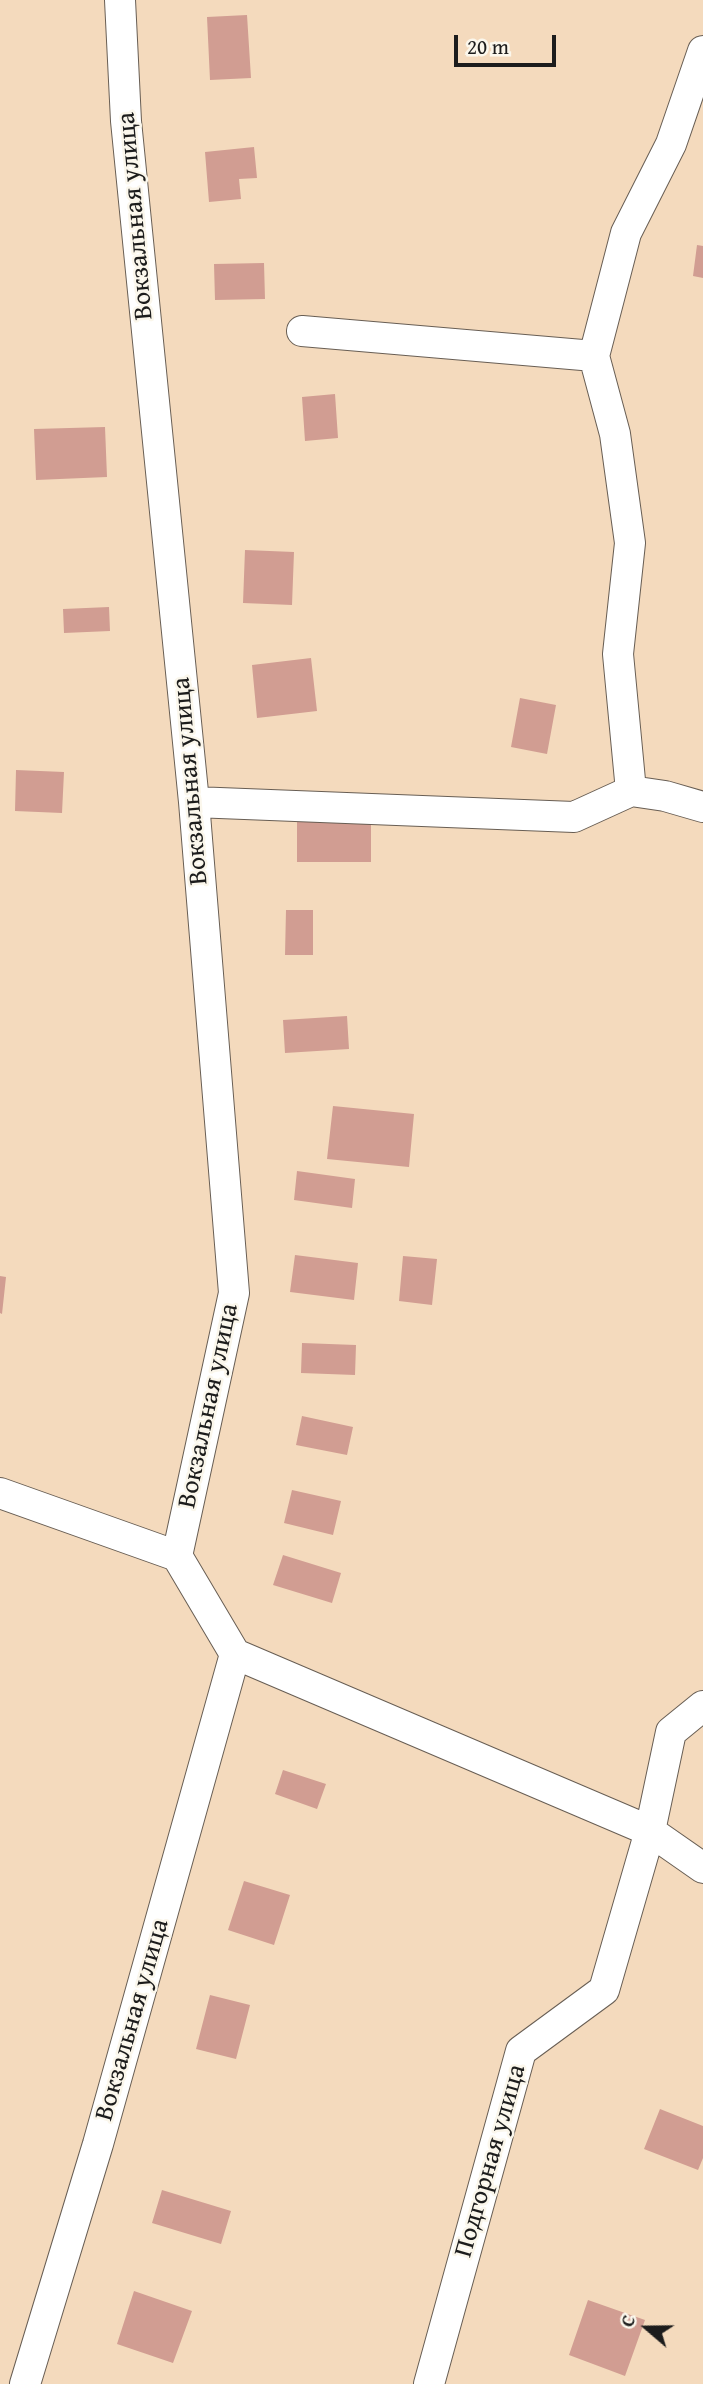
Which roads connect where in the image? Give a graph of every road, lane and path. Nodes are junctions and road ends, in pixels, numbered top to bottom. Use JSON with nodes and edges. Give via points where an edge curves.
{"nodes":[{"id":1,"x":120,"y":0,"type":"edge"},
{"id":2,"x":703,"y":51,"type":"edge"},
{"id":3,"x":302,"y":331,"type":"dead end"},
{"id":4,"x":594,"y":356,"type":"junction"},
{"id":5,"x":631,"y":791,"type":"junction"},
{"id":6,"x":194,"y":802,"type":"junction"},
{"id":7,"x":703,"y":807,"type":"edge"},
{"id":8,"x":0,"y":1493,"type":"edge"},
{"id":9,"x":177,"y":1556,"type":"junction"},
{"id":10,"x":235,"y":1654,"type":"junction"},
{"id":11,"x":703,"y":1706,"type":"edge"},
{"id":12,"x":650,"y":1831,"type":"junction"},
{"id":13,"x":703,"y":1868,"type":"edge"},
{"id":14,"x":25,"y":2384,"type":"edge"},
{"id":15,"x":429,"y":2384,"type":"edge"}],
"edges":[{"from":1,"to":6,"type":"street","name":"Вокзальная улица","via":[[126,121]]},
{"from":2,"to":4,"type":"street","via":[[671,144],[626,233]]},
{"from":3,"to":4,"type":"street"},
{"from":4,"to":5,"type":"street","via":[[615,434],[631,542],[618,654]]},
{"from":5,"to":6,"type":"street","via":[[574,817]]},
{"from":5,"to":7,"type":"street"},
{"from":6,"to":9,"type":"street","name":"Вокзальная улица","via":[[234,1293]]},
{"from":8,"to":9,"type":"street"},
{"from":9,"to":10,"type":"street"},
{"from":10,"to":12,"type":"street"},
{"from":10,"to":14,"type":"street","name":"Вокзальная улица","via":[[98,2144]]},
{"from":11,"to":12,"type":"street","name":"Подгорная улица","via":[[671,1732]]},
{"from":12,"to":13,"type":"street"},
{"from":12,"to":15,"type":"street","name":"Подгорная улица","via":[[604,1990],[521,2051]]}]}
